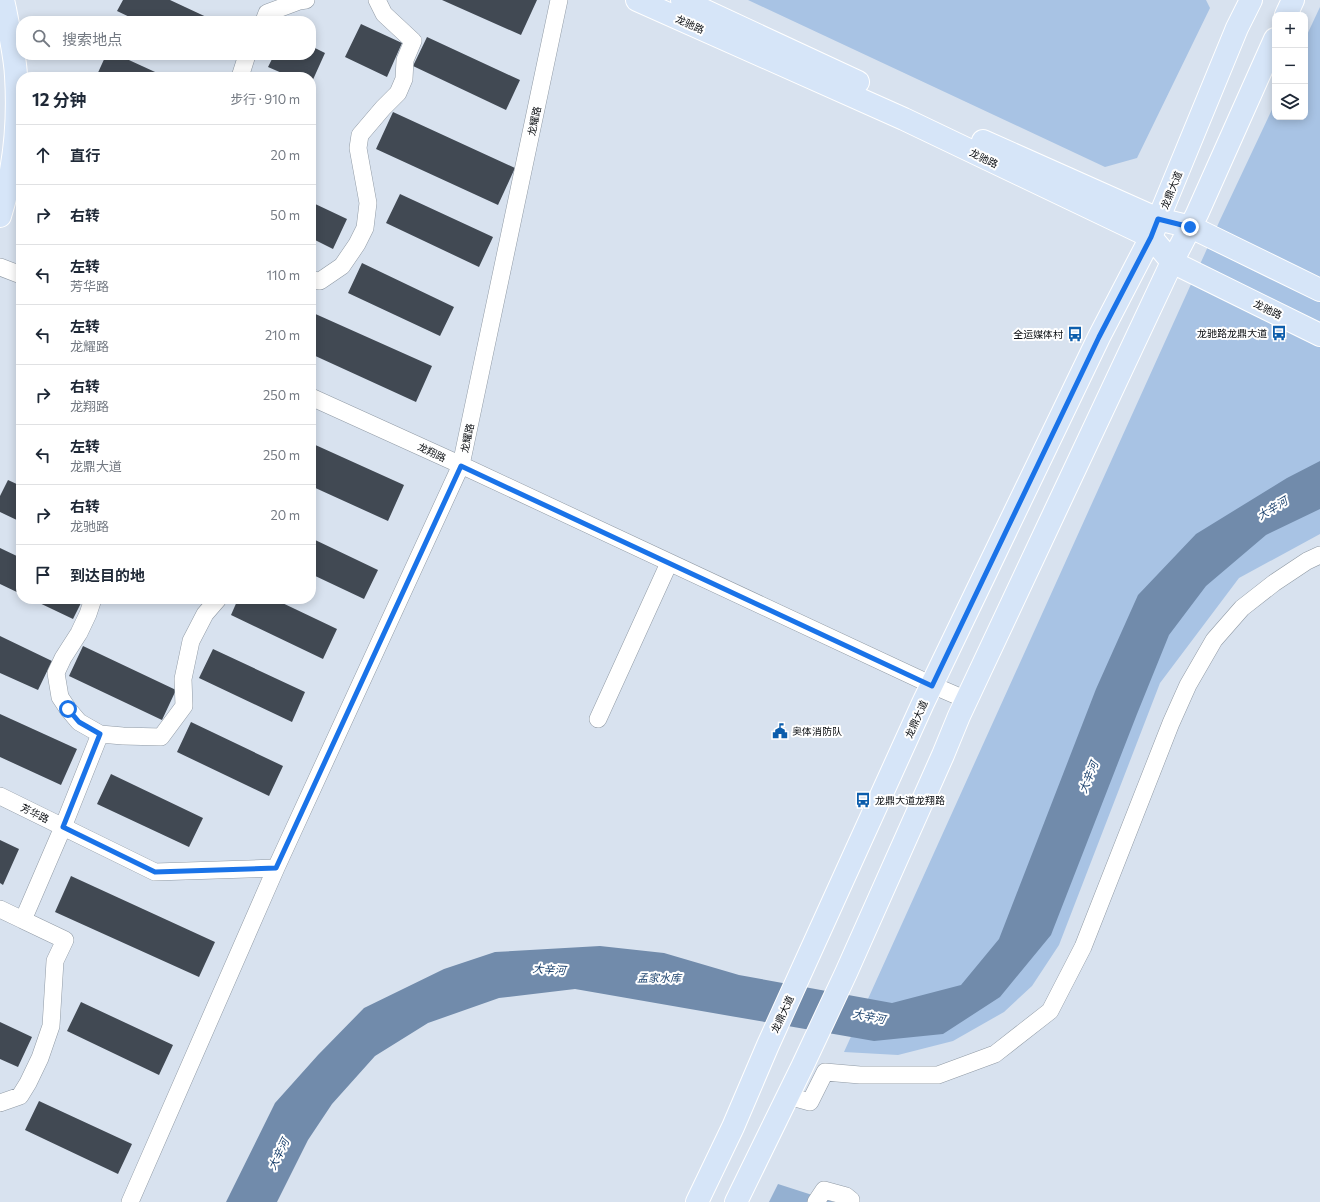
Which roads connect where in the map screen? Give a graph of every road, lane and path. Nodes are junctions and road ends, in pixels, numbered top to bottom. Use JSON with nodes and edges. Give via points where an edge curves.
{"nodes":[{"id":1,"x":3,"y":0,"type":"edge"},
{"id":2,"x":306,"y":0,"type":"edge"},
{"id":3,"x":377,"y":0,"type":"edge"},
{"id":4,"x":559,"y":0,"type":"edge"},
{"id":5,"x":637,"y":0,"type":"edge"},
{"id":6,"x":682,"y":0,"type":"edge"},
{"id":7,"x":1251,"y":0,"type":"edge"},
{"id":8,"x":1293,"y":0,"type":"edge"},
{"id":9,"x":1287,"y":12,"type":"edge"},
{"id":10,"x":266,"y":16,"type":"edge"},
{"id":11,"x":1272,"y":47,"type":"edge"},
{"id":12,"x":245,"y":60,"type":"edge"},
{"id":13,"x":242,"y":72,"type":"edge"},
{"id":14,"x":0,"y":216,"type":"edge"},
{"id":15,"x":1190,"y":227,"type":"junction"},
{"id":16,"x":1155,"y":228,"type":"junction"},
{"id":17,"x":1172,"y":262,"type":"junction"},
{"id":18,"x":0,"y":267,"type":"edge"},
{"id":19,"x":16,"y":272,"type":"edge"},
{"id":20,"x":316,"y":281,"type":"edge"},
{"id":21,"x":1320,"y":290,"type":"edge"},
{"id":22,"x":1320,"y":335,"type":"edge"},
{"id":23,"x":316,"y":399,"type":"edge"},
{"id":24,"x":461,"y":466,"type":"junction"},
{"id":25,"x":1320,"y":555,"type":"edge"},
{"id":26,"x":669,"y":563,"type":"junction"},
{"id":27,"x":91,"y":604,"type":"edge"},
{"id":28,"x":214,"y":604,"type":"edge"},
{"id":29,"x":932,"y":686,"type":"junction"},
{"id":30,"x":967,"y":700,"type":"junction"},
{"id":31,"x":598,"y":719,"type":"dead end"},
{"id":32,"x":100,"y":734,"type":"junction"},
{"id":33,"x":0,"y":796,"type":"edge"},
{"id":34,"x":63,"y":827,"type":"junction"},
{"id":35,"x":276,"y":868,"type":"junction"},
{"id":36,"x":0,"y":909,"type":"edge"},
{"id":37,"x":23,"y":920,"type":"junction"},
{"id":38,"x":788,"y":1096,"type":"junction"},
{"id":39,"x":0,"y":1103,"type":"edge"},
{"id":40,"x":130,"y":1202,"type":"edge"},
{"id":41,"x":697,"y":1202,"type":"edge"},
{"id":42,"x":736,"y":1202,"type":"edge"},
{"id":43,"x":816,"y":1202,"type":"edge"},
{"id":44,"x":851,"y":1202,"type":"edge"}],
"edges":[{"from":1,"to":14,"type":"main road","via":[[16,75],[16,114],[11,170]]},
{"from":2,"to":10,"type":"street","via":[[268,13]]},
{"from":3,"to":20,"type":"street","via":[[384,14],[413,41],[405,60],[404,80],[398,93],[360,135],[358,148],[368,203],[365,228],[342,266],[320,281]]},
{"from":4,"to":24,"type":"street","name":"龙耀路"},
{"from":5,"to":16,"type":"main road","name":"龙驰路"},
{"from":6,"to":16,"type":"main road","name":"龙驰路","via":[[979,139]]},
{"from":7,"to":16,"type":"main road","name":"龙鼎大道","via":[[1237,28]]},
{"from":8,"to":9,"type":"main road"},
{"from":11,"to":15,"type":"main road"},
{"from":12,"to":13,"type":"street"},
{"from":15,"to":16,"type":"main road","name":"龙驰路"},
{"from":15,"to":17,"type":"main road"},
{"from":15,"to":21,"type":"main road","name":"龙驰路"},
{"from":16,"to":17,"type":"main road","name":"龙驰路"},
{"from":16,"to":29,"type":"main road","name":"龙鼎大道","via":[[1096,344]]},
{"from":17,"to":22,"type":"main road","name":"龙驰路"},
{"from":17,"to":30,"type":"main road"},
{"from":18,"to":19,"type":"street"},
{"from":23,"to":24,"type":"street","name":"龙翔路"},
{"from":24,"to":26,"type":"street","name":"龙翔路"},
{"from":24,"to":35,"type":"street","name":"龙耀路"},
{"from":25,"to":38,"type":"street","via":[[1274,583],[1242,608],[1214,640],[1188,685],[1168,730],[1083,947],[1050,1011],[995,1054],[938,1075],[860,1075],[825,1072],[810,1102]]},
{"from":26,"to":29,"type":"street","name":"龙翔路"},
{"from":26,"to":31,"type":"street"},
{"from":27,"to":32,"type":"street","via":[[79,633],[56,673],[60,697],[68,709],[79,722]]},
{"from":28,"to":32,"type":"street","via":[[205,614],[191,641],[183,680],[184,706],[161,737]]},
{"from":29,"to":30,"type":"street","name":"龙翔路"},
{"from":29,"to":41,"type":"main road","name":"龙鼎大道"},
{"from":30,"to":38,"type":"main road","via":[[846,973]]},
{"from":32,"to":34,"type":"street"},
{"from":33,"to":34,"type":"street","name":"芳华路"},
{"from":34,"to":35,"type":"street","name":"芳华路","via":[[155,872]]},
{"from":34,"to":37,"type":"street"},
{"from":35,"to":40,"type":"street","name":"龙耀路"},
{"from":36,"to":37,"type":"street"},
{"from":37,"to":39,"type":"street","via":[[65,940],[55,961],[51,1026],[40,1058],[20,1096]]},
{"from":38,"to":42,"type":"main road"},
{"from":43,"to":44,"type":"street","via":[[824,1190],[846,1196]]}]}
